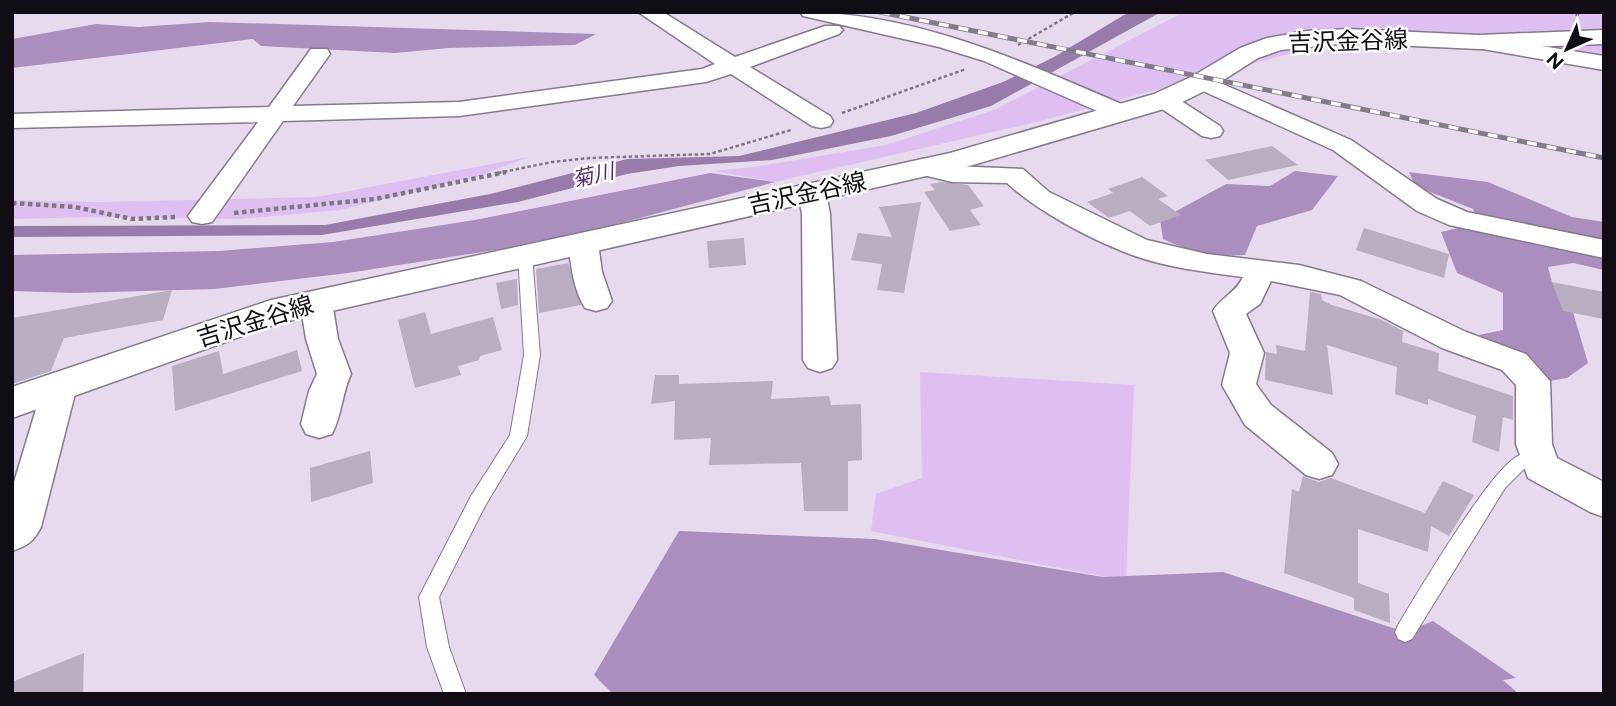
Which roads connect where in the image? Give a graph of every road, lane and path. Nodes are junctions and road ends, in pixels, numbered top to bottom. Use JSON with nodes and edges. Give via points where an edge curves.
{"nodes":[{"id":1,"x":649,"y":12,"type":"edge"},
{"id":2,"x":810,"y":12,"type":"edge"},
{"id":3,"x":1075,"y":12,"type":"edge"},
{"id":4,"x":832,"y":30,"type":"dead end"},
{"id":5,"x":1604,"y":37,"type":"edge"},
{"id":6,"x":1479,"y":42,"type":"junction"},
{"id":7,"x":319,"y":54,"type":"dead end"},
{"id":8,"x":992,"y":56,"type":"junction"},
{"id":9,"x":1604,"y":63,"type":"edge"},
{"id":10,"x":732,"y":66,"type":"junction"},
{"id":11,"x":1202,"y":82,"type":"junction"},
{"id":12,"x":1164,"y":100,"type":"junction"},
{"id":13,"x":1122,"y":113,"type":"junction"},
{"id":14,"x":275,"y":114,"type":"junction"},
{"id":15,"x":12,"y":121,"type":"edge"},
{"id":16,"x":821,"y":121,"type":"junction"},
{"id":17,"x":1211,"y":131,"type":"dead end"},
{"id":18,"x":924,"y":167,"type":"junction"},
{"id":19,"x":812,"y":192,"type":"junction"},
{"id":20,"x":12,"y":203,"type":"edge"},
{"id":21,"x":202,"y":216,"type":"junction"},
{"id":22,"x":583,"y":243,"type":"junction"},
{"id":23,"x":1604,"y":249,"type":"edge"},
{"id":24,"x":525,"y":256,"type":"junction"},
{"id":25,"x":1261,"y":270,"type":"junction"},
{"id":26,"x":596,"y":301,"type":"dead end"},
{"id":27,"x":317,"y":302,"type":"junction"},
{"id":28,"x":820,"y":360,"type":"dead end"},
{"id":29,"x":60,"y":386,"type":"junction"},
{"id":30,"x":12,"y":403,"type":"edge"},
{"id":31,"x":319,"y":424,"type":"dead end"},
{"id":32,"x":1320,"y":464,"type":"dead end"},
{"id":33,"x":1540,"y":464,"type":"junction"},
{"id":34,"x":1604,"y":501,"type":"edge"},
{"id":35,"x":12,"y":534,"type":"edge"},
{"id":36,"x":1405,"y":632,"type":"dead end"},
{"id":37,"x":455,"y":694,"type":"edge"}],
"edges":[{"from":1,"to":10,"type":"street"},
{"from":2,"to":8,"type":"street"},
{"from":3,"to":8,"type":"path"},
{"from":4,"to":10,"type":"street"},
{"from":5,"to":6,"type":"main road","name":"吉沢金谷線"},
{"from":6,"to":9,"type":"street"},
{"from":6,"to":11,"type":"main road","name":"吉沢金谷線","via":[[1307,38],[1249,53]]},
{"from":7,"to":14,"type":"street"},
{"from":8,"to":13,"type":"street"},
{"from":8,"to":16,"type":"path"},
{"from":10,"to":14,"type":"street","via":[[675,81],[459,108]]},
{"from":10,"to":16,"type":"street"},
{"from":11,"to":12,"type":"main road","name":"吉沢金谷線"},
{"from":11,"to":23,"type":"street","via":[[1342,145],[1427,205],[1459,219]]},
{"from":12,"to":13,"type":"main road","name":"吉沢金谷線"},
{"from":12,"to":17,"type":"street"},
{"from":13,"to":18,"type":"main road","name":"吉沢金谷線"},
{"from":14,"to":15,"type":"street"},
{"from":14,"to":21,"type":"street"},
{"from":16,"to":21,"type":"path","via":[[710,154],[552,162],[375,199]]},
{"from":18,"to":19,"type":"main road","name":"吉沢金谷線"},
{"from":18,"to":25,"type":"street","via":[[952,174],[1014,175],[1039,198],[1138,247]]},
{"from":19,"to":22,"type":"main road","name":"吉沢金谷線"},
{"from":19,"to":28,"type":"street"},
{"from":20,"to":21,"type":"path","via":[[75,207],[132,219]]},
{"from":22,"to":24,"type":"main road","name":"吉沢金谷線"},
{"from":22,"to":26,"type":"street"},
{"from":24,"to":27,"type":"main road","name":"吉沢金谷線"},
{"from":24,"to":37,"type":"lane","via":[[532,355],[518,436],[478,501],[429,597],[438,647]]},
{"from":25,"to":32,"type":"street","via":[[1249,297],[1229,311],[1247,353],[1239,385],[1258,415]]},
{"from":25,"to":33,"type":"street","via":[[1350,288],[1454,340],[1514,362],[1533,381],[1534,443]]},
{"from":27,"to":29,"type":"main road","name":"吉沢金谷線","via":[[271,312]]},
{"from":27,"to":31,"type":"street","via":[[322,339],[334,374]]},
{"from":29,"to":30,"type":"main road","name":"吉沢金谷線"},
{"from":29,"to":35,"type":"street","via":[[21,527]]},
{"from":33,"to":34,"type":"street"},
{"from":33,"to":36,"type":"lane","via":[[1520,462],[1499,483]]}]}
